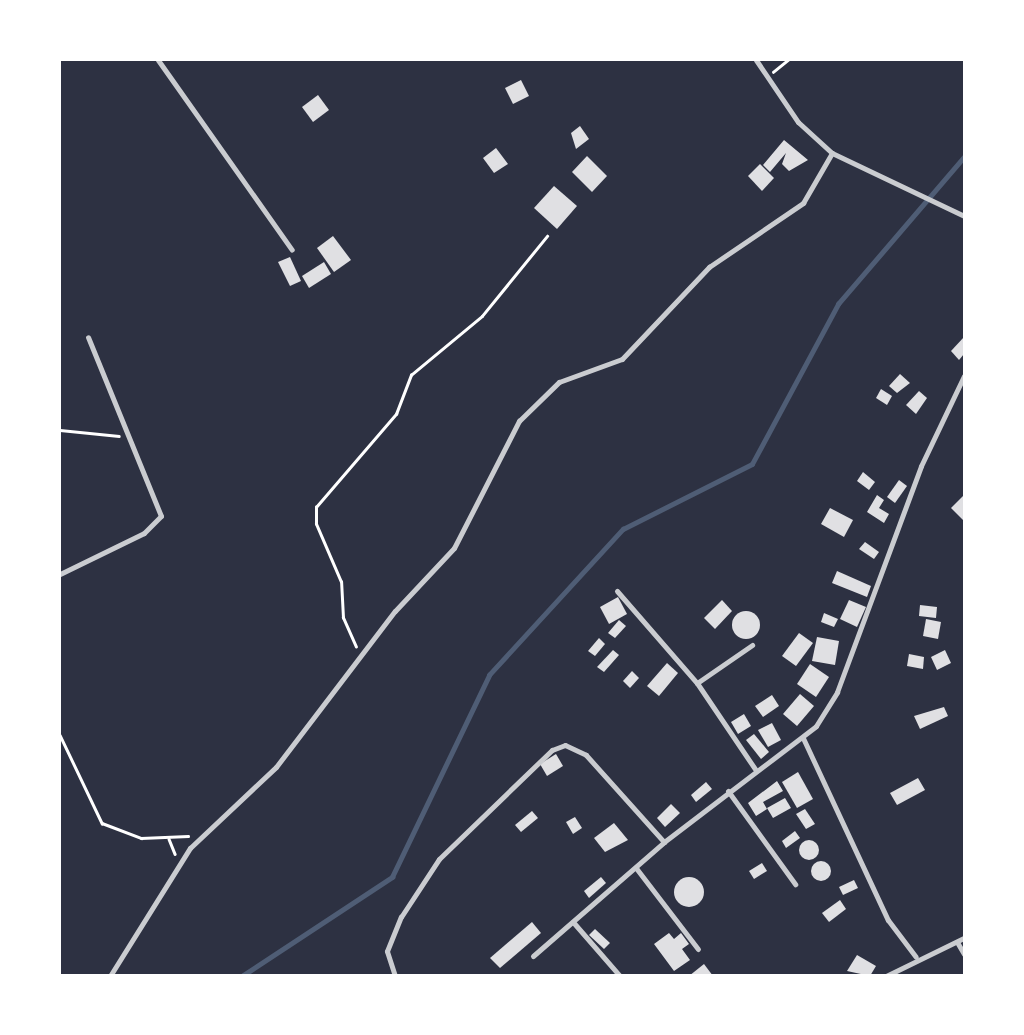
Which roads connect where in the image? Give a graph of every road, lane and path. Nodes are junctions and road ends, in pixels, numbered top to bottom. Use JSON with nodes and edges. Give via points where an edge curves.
{"nodes":[{"id":1,"x":159,"y":60,"type":"edge"},
{"id":2,"x":756,"y":60,"type":"edge"},
{"id":3,"x":788,"y":60,"type":"edge"},
{"id":4,"x":767,"y":76,"type":"junction"},
{"id":5,"x":832,"y":153,"type":"junction"},
{"id":6,"x":964,"y":216,"type":"edge"},
{"id":7,"x":547,"y":236,"type":"dead end"},
{"id":8,"x":292,"y":250,"type":"dead end"},
{"id":9,"x":88,"y":337,"type":"dead end"},
{"id":10,"x":964,"y":376,"type":"edge"},
{"id":11,"x":60,"y":429,"type":"edge"},
{"id":12,"x":131,"y":438,"type":"junction"},
{"id":13,"x":60,"y":574,"type":"edge"},
{"id":14,"x":617,"y":592,"type":"dead end"},
{"id":15,"x":752,"y":645,"type":"dead end"},
{"id":16,"x":362,"y":656,"type":"junction"},
{"id":17,"x":697,"y":683,"type":"junction"},
{"id":18,"x":60,"y":735,"type":"edge"},
{"id":19,"x":803,"y":738,"type":"junction"},
{"id":20,"x":755,"y":769,"type":"junction"},
{"id":21,"x":728,"y":791,"type":"junction"},
{"id":22,"x":202,"y":833,"type":"junction"},
{"id":23,"x":169,"y":839,"type":"junction"},
{"id":24,"x":664,"y":842,"type":"junction"},
{"id":25,"x":178,"y":864,"type":"junction"},
{"id":26,"x":636,"y":868,"type":"junction"},
{"id":27,"x":795,"y":884,"type":"dead end"},
{"id":28,"x":573,"y":922,"type":"junction"},
{"id":29,"x":964,"y":939,"type":"edge"},
{"id":30,"x":957,"y":942,"type":"junction"},
{"id":31,"x":698,"y":949,"type":"dead end"},
{"id":32,"x":964,"y":954,"type":"edge"},
{"id":33,"x":533,"y":956,"type":"dead end"},
{"id":34,"x":916,"y":957,"type":"junction"},
{"id":35,"x":110,"y":975,"type":"edge"},
{"id":36,"x":395,"y":975,"type":"edge"},
{"id":37,"x":620,"y":975,"type":"edge"},
{"id":38,"x":886,"y":975,"type":"edge"}],
"edges":[{"from":1,"to":8,"type":"street"},
{"from":2,"to":4,"type":"street"},
{"from":3,"to":4,"type":"path"},
{"from":4,"to":5,"type":"street","via":[[798,122]]},
{"from":5,"to":6,"type":"street"},
{"from":5,"to":16,"type":"street","via":[[803,202],[709,267],[622,359],[546,391],[504,445],[454,548]]},
{"from":7,"to":16,"type":"path","via":[[482,316],[411,375],[396,414],[316,508],[316,524],[341,582],[342,618]]},
{"from":9,"to":12,"type":"street"},
{"from":10,"to":19,"type":"street","via":[[921,466],[836,692]]},
{"from":11,"to":12,"type":"path"},
{"from":12,"to":13,"type":"street","via":[[159,505],[157,525]]},
{"from":14,"to":17,"type":"street"},
{"from":15,"to":17,"type":"street"},
{"from":16,"to":22,"type":"street","via":[[276,767]]},
{"from":17,"to":20,"type":"street"},
{"from":18,"to":23,"type":"path","via":[[102,823],[141,838]]},
{"from":19,"to":20,"type":"street"},
{"from":19,"to":34,"type":"street","via":[[888,920]]},
{"from":20,"to":21,"type":"street"},
{"from":21,"to":24,"type":"street"},
{"from":21,"to":27,"type":"street"},
{"from":22,"to":23,"type":"path"},
{"from":22,"to":25,"type":"street"},
{"from":23,"to":25,"type":"path"},
{"from":24,"to":26,"type":"street"},
{"from":24,"to":36,"type":"street","via":[[586,755],[565,745],[552,750],[439,859],[401,917],[387,951]]},
{"from":25,"to":35,"type":"street"},
{"from":26,"to":28,"type":"street"},
{"from":26,"to":31,"type":"street"},
{"from":28,"to":33,"type":"street"},
{"from":28,"to":37,"type":"street"},
{"from":29,"to":30,"type":"street"},
{"from":30,"to":32,"type":"street"},
{"from":30,"to":34,"type":"street"},
{"from":34,"to":38,"type":"street"}]}
